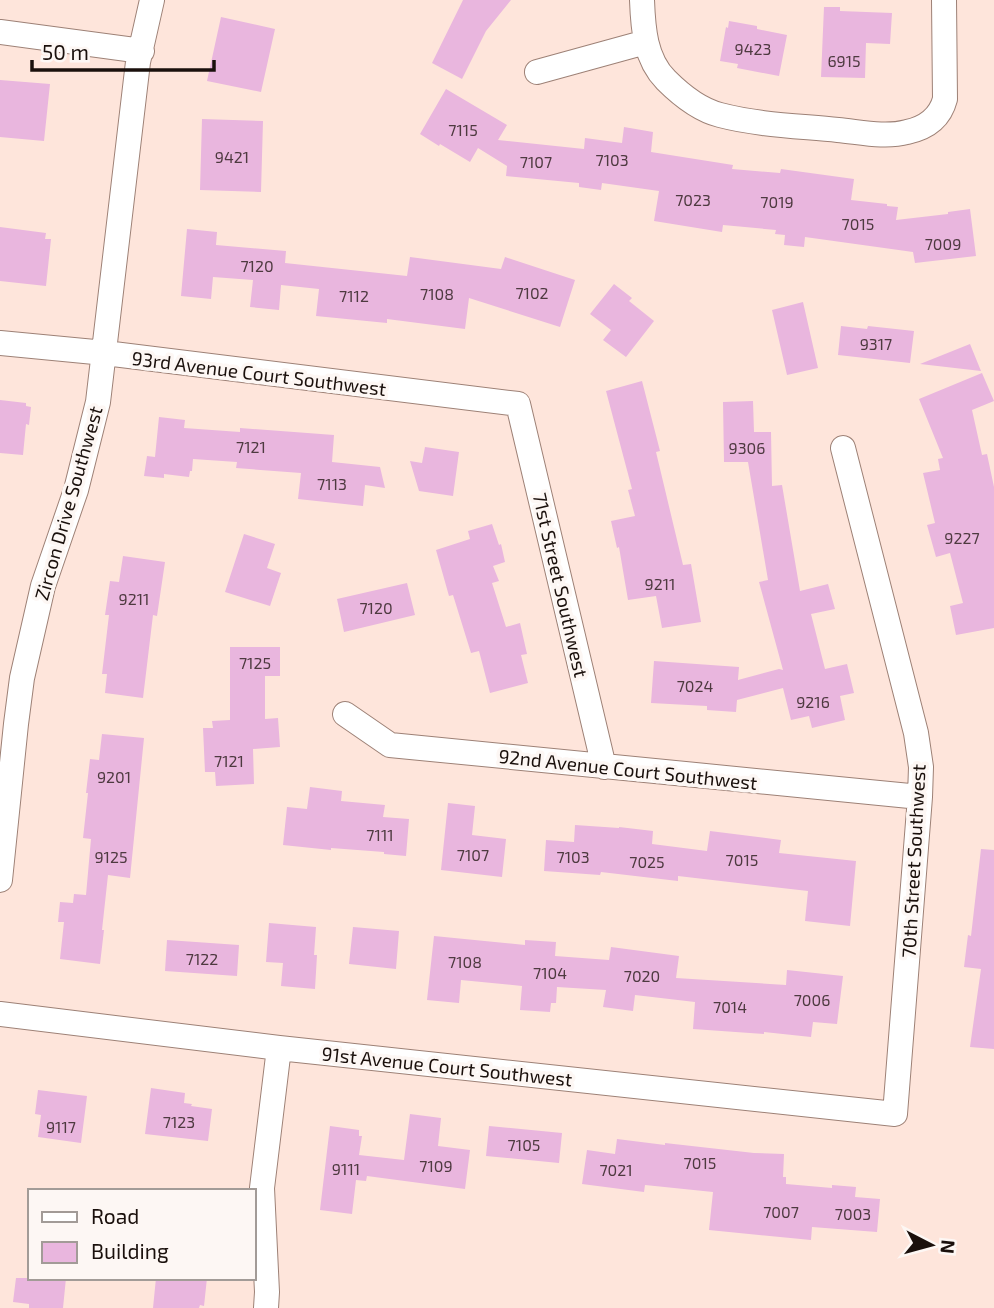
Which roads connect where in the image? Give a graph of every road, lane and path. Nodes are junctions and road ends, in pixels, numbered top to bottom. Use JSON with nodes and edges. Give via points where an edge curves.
{"nodes":[{"id":1,"x":152,"y":0,"type":"edge"},
{"id":2,"x":642,"y":0,"type":"edge"},
{"id":3,"x":944,"y":0,"type":"edge"},
{"id":4,"x":0,"y":33,"type":"edge"},
{"id":5,"x":646,"y":42,"type":"junction"},
{"id":6,"x":142,"y":51,"type":"junction"},
{"id":7,"x":537,"y":72,"type":"dead end"},
{"id":8,"x":0,"y":343,"type":"edge"},
{"id":9,"x":105,"y":354,"type":"junction"},
{"id":10,"x":518,"y":404,"type":"joint"},
{"id":11,"x":843,"y":448,"type":"dead end"},
{"id":12,"x":345,"y":714,"type":"dead end"},
{"id":13,"x":604,"y":766,"type":"junction"},
{"id":14,"x":920,"y":797,"type":"junction"},
{"id":15,"x":0,"y":880,"type":"edge"},
{"id":16,"x":0,"y":1014,"type":"edge"},
{"id":17,"x":279,"y":1048,"type":"junction"},
{"id":18,"x":895,"y":1114,"type":"joint"},
{"id":19,"x":266,"y":1308,"type":"edge"}],
"edges":[{"from":1,"to":6,"type":"street","name":"Zircon Drive Southwest"},
{"from":2,"to":5,"type":"street"},
{"from":3,"to":5,"type":"street","via":[[942,112],[917,130],[904,133],[774,124],[720,115],[704,109],[666,80]]},
{"from":4,"to":6,"type":"street"},
{"from":5,"to":7,"type":"street"},
{"from":6,"to":9,"type":"street","name":"Zircon Drive Southwest"},
{"from":8,"to":9,"type":"street","name":"93rd Avenue Court Southwest"},
{"from":9,"to":10,"type":"street","name":"93rd Avenue Court Southwest"},
{"from":9,"to":15,"type":"street","name":"Zircon Drive Southwest","via":[[76,490],[43,586],[22,678]]},
{"from":10,"to":13,"type":"street","name":"71st Street Southwest"},
{"from":11,"to":14,"type":"street","name":"70th Street Southwest","via":[[916,733]]},
{"from":12,"to":13,"type":"street","name":"92nd Avenue Court Southwest","via":[[390,745]]},
{"from":13,"to":14,"type":"street","name":"92nd Avenue Court Southwest"},
{"from":14,"to":18,"type":"street","name":"70th Street Southwest"},
{"from":16,"to":17,"type":"street","name":"91st Avenue Court Southwest"},
{"from":17,"to":18,"type":"street","name":"91st Avenue Court Southwest"},
{"from":17,"to":19,"type":"street","via":[[262,1188]]}]}
